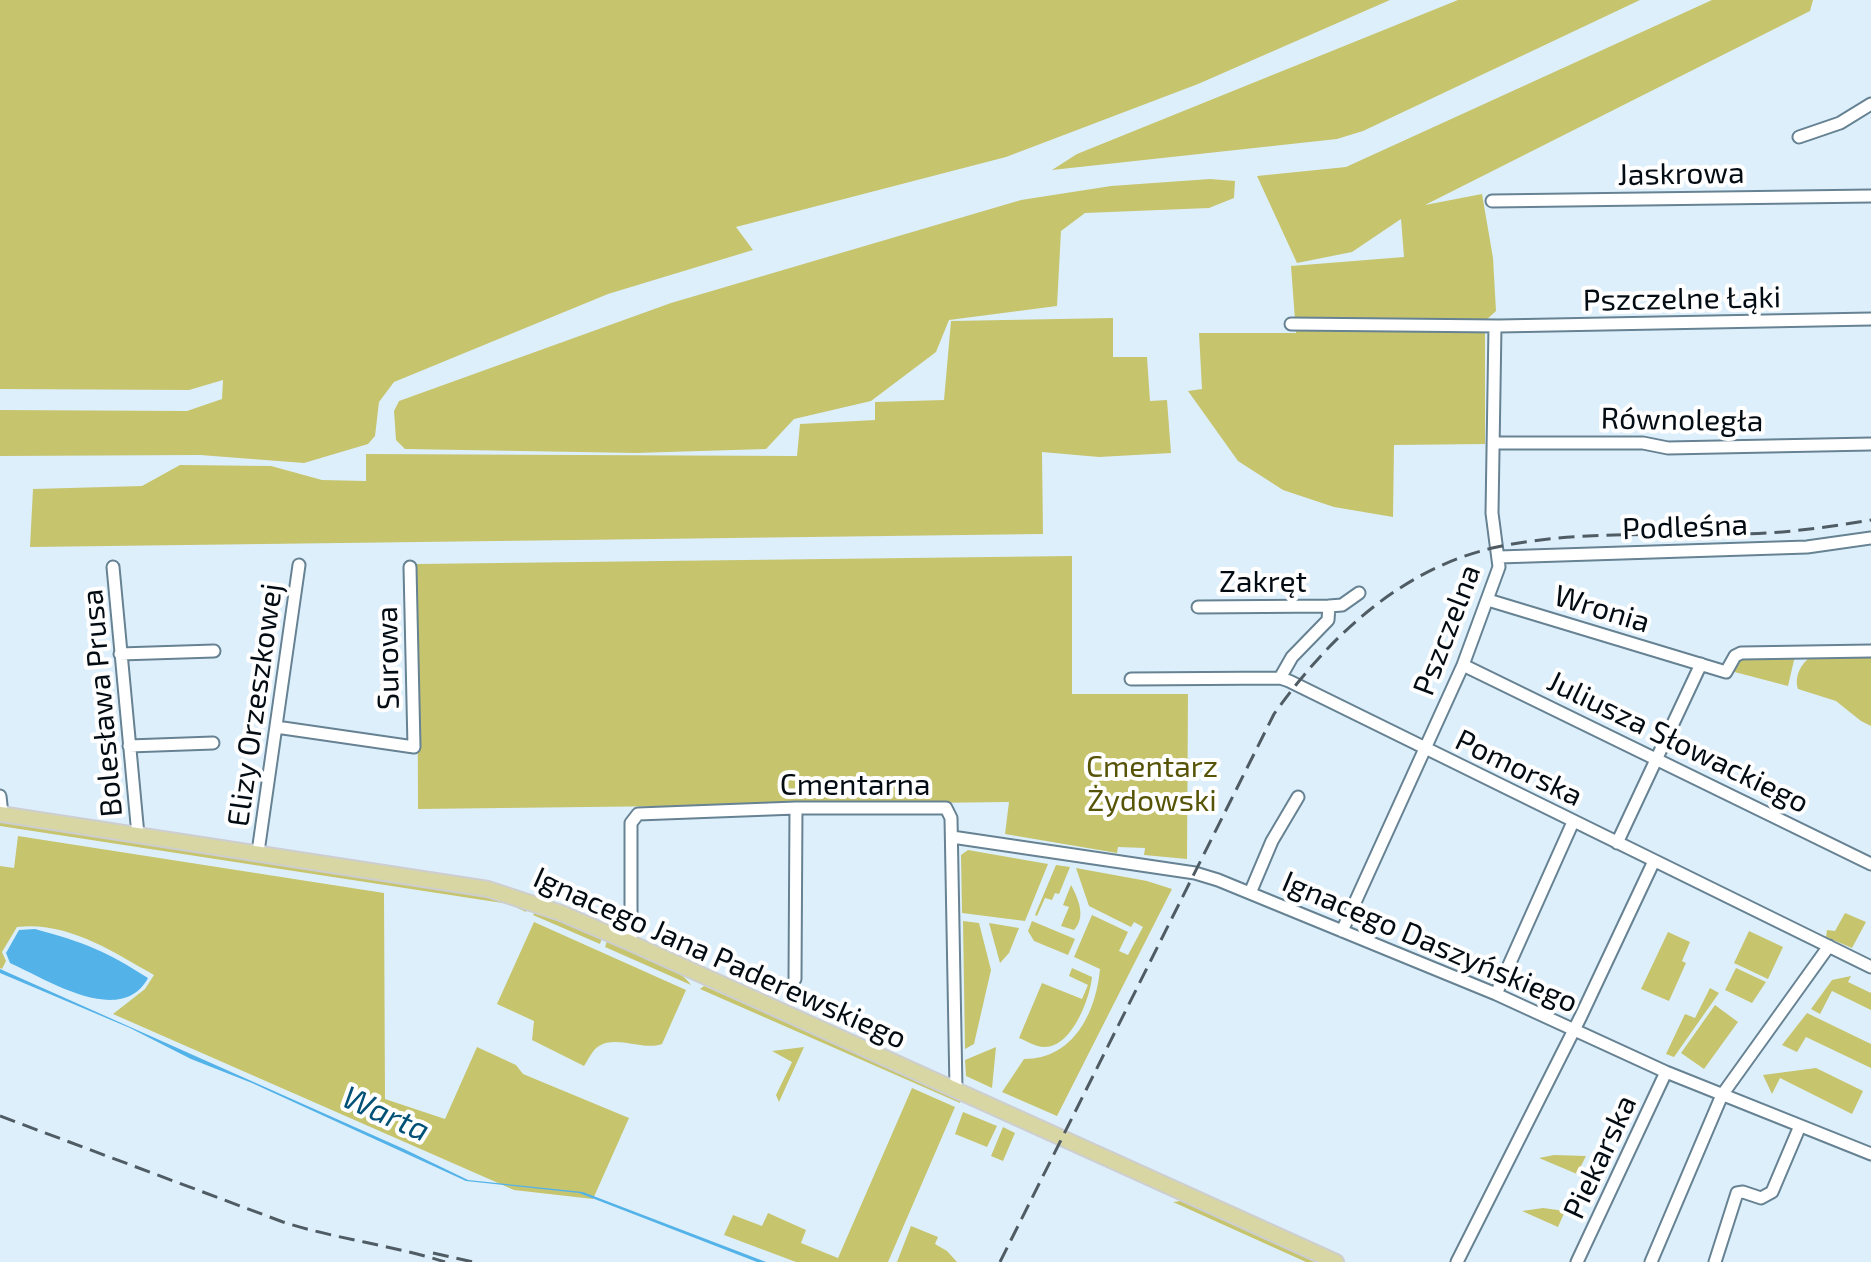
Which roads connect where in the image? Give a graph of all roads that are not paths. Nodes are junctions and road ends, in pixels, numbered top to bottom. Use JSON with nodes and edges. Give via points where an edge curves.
{"nodes":[{"id":1,"x":1871,"y":104,"type":"edge"},
{"id":2,"x":1799,"y":137,"type":"dead end"},
{"id":3,"x":1871,"y":196,"type":"edge"},
{"id":4,"x":1492,"y":201,"type":"dead end"},
{"id":5,"x":1871,"y":319,"type":"edge"},
{"id":6,"x":1291,"y":324,"type":"dead end"},
{"id":7,"x":1495,"y":326,"type":"junction"},
{"id":8,"x":1493,"y":443,"type":"junction"},
{"id":9,"x":1871,"y":444,"type":"edge"},
{"id":10,"x":1871,"y":538,"type":"edge"},
{"id":11,"x":1499,"y":557,"type":"junction"},
{"id":12,"x":299,"y":565,"type":"dead end"},
{"id":13,"x":113,"y":567,"type":"dead end"},
{"id":14,"x":410,"y":567,"type":"dead end"},
{"id":15,"x":1359,"y":593,"type":"dead end"},
{"id":16,"x":1488,"y":600,"type":"junction"},
{"id":17,"x":1329,"y":606,"type":"junction"},
{"id":18,"x":1198,"y":607,"type":"dead end"},
{"id":19,"x":214,"y":651,"type":"dead end"},
{"id":20,"x":1871,"y":651,"type":"edge"},
{"id":21,"x":120,"y":654,"type":"junction"},
{"id":22,"x":1701,"y":664,"type":"junction"},
{"id":23,"x":1463,"y":665,"type":"junction"},
{"id":24,"x":1280,"y":678,"type":"junction"},
{"id":25,"x":1131,"y":679,"type":"dead end"},
{"id":26,"x":276,"y":727,"type":"junction"},
{"id":27,"x":213,"y":743,"type":"dead end"},
{"id":28,"x":129,"y":746,"type":"junction"},
{"id":29,"x":1424,"y":749,"type":"junction"},
{"id":30,"x":1656,"y":759,"type":"junction"},
{"id":31,"x":0,"y":796,"type":"edge"},
{"id":32,"x":1298,"y":797,"type":"dead end"},
{"id":33,"x":796,"y":808,"type":"junction"},
{"id":34,"x":1,"y":814,"type":"edge"},
{"id":35,"x":1573,"y":822,"type":"junction"},
{"id":36,"x":138,"y":835,"type":"junction"},
{"id":37,"x":952,"y":837,"type":"junction"},
{"id":38,"x":1617,"y":843,"type":"junction"},
{"id":39,"x":258,"y":852,"type":"junction"},
{"id":40,"x":1654,"y":861,"type":"junction"},
{"id":41,"x":1871,"y":864,"type":"edge"},
{"id":42,"x":1250,"y":893,"type":"junction"},
{"id":43,"x":1342,"y":931,"type":"junction"},
{"id":44,"x":631,"y":943,"type":"junction"},
{"id":45,"x":1829,"y":946,"type":"junction"},
{"id":46,"x":1871,"y":967,"type":"edge"},
{"id":47,"x":795,"y":979,"type":"dead end"},
{"id":48,"x":1496,"y":994,"type":"junction"},
{"id":49,"x":1575,"y":1028,"type":"junction"},
{"id":50,"x":1666,"y":1072,"type":"junction"},
{"id":51,"x":956,"y":1090,"type":"junction"},
{"id":52,"x":1722,"y":1095,"type":"junction"},
{"id":53,"x":1800,"y":1126,"type":"junction"},
{"id":54,"x":1871,"y":1154,"type":"edge"},
{"id":55,"x":1336,"y":1262,"type":"edge"},
{"id":56,"x":1457,"y":1262,"type":"edge"},
{"id":57,"x":1577,"y":1262,"type":"edge"},
{"id":58,"x":1651,"y":1262,"type":"edge"},
{"id":59,"x":1715,"y":1262,"type":"edge"}],
"edges":[{"from":1,"to":2,"type":"street","via":[[1840,123]]},
{"from":3,"to":4,"type":"street","name":"Jaskrowa"},
{"from":5,"to":7,"type":"street","name":"Pszczelne Łąki"},
{"from":6,"to":7,"type":"street","name":"Pszczelne Łąki"},
{"from":7,"to":8,"type":"street","name":"Pszczelna"},
{"from":8,"to":9,"type":"street","name":"Równoległa","via":[[1643,443],[1668,448]]},
{"from":8,"to":11,"type":"street","name":"Pszczelna","via":[[1493,525]]},
{"from":10,"to":11,"type":"street","name":"Podleśna","via":[[1807,547]]},
{"from":11,"to":16,"type":"street","name":"Pszczelna"},
{"from":12,"to":26,"type":"street","name":"Elizy Orzeszkowej"},
{"from":13,"to":21,"type":"street","name":"Bolesława Prusa"},
{"from":14,"to":26,"type":"street","name":"Surowa","via":[[414,747]]},
{"from":15,"to":17,"type":"street","name":"Zakręt","via":[[1342,605]]},
{"from":16,"to":22,"type":"street","name":"Wronia"},
{"from":16,"to":23,"type":"street","name":"Pszczelna"},
{"from":17,"to":18,"type":"street","name":"Zakręt"},
{"from":17,"to":24,"type":"street","name":"Zakręt","via":[[1328,620],[1292,657]]},
{"from":19,"to":21,"type":"street"},
{"from":20,"to":22,"type":"street","via":[[1741,653],[1726,672]]},
{"from":21,"to":28,"type":"street","name":"Bolesława Prusa"},
{"from":22,"to":30,"type":"street"},
{"from":23,"to":29,"type":"street","name":"Pszczelna"},
{"from":23,"to":30,"type":"street","name":"Juliusza Słowackiego"},
{"from":24,"to":25,"type":"street","name":"Pomorska"},
{"from":24,"to":29,"type":"street","name":"Pomorska"},
{"from":26,"to":39,"type":"street","name":"Elizy Orzeszkowej"},
{"from":27,"to":28,"type":"street"},
{"from":28,"to":36,"type":"street","name":"Bolesława Prusa"},
{"from":29,"to":35,"type":"street","name":"Pomorska"},
{"from":29,"to":43,"type":"street","name":"Pszczelna"},
{"from":30,"to":38,"type":"street"},
{"from":30,"to":41,"type":"street","name":"Juliusza Słowackiego"},
{"from":31,"to":34,"type":"street"},
{"from":32,"to":42,"type":"street"},
{"from":33,"to":37,"type":"street","name":"Cmentarna","via":[[940,806],[950,813]]},
{"from":33,"to":44,"type":"street","name":"Cmentarna","via":[[634,816]]},
{"from":33,"to":47,"type":"street"},
{"from":34,"to":36,"type":"main road","name":"Ignacego Jana Paderewskiego"},
{"from":35,"to":38,"type":"street","name":"Pomorska"},
{"from":35,"to":48,"type":"street"},
{"from":36,"to":39,"type":"main road","name":"Ignacego Jana Paderewskiego"},
{"from":37,"to":42,"type":"street","name":"Ignacego Daszyńskiego","via":[[1195,873]]},
{"from":37,"to":51,"type":"street","name":"Cmentarna"},
{"from":38,"to":40,"type":"street","name":"Pomorska"},
{"from":39,"to":44,"type":"main road","name":"Ignacego Jana Paderewskiego","via":[[488,889]]},
{"from":40,"to":45,"type":"street","name":"Pomorska"},
{"from":40,"to":49,"type":"street"},
{"from":42,"to":43,"type":"street","name":"Ignacego Daszyńskiego"},
{"from":43,"to":48,"type":"street","name":"Ignacego Daszyńskiego"},
{"from":44,"to":51,"type":"main road","name":"Ignacego Jana Paderewskiego"},
{"from":45,"to":46,"type":"street","name":"Pomorska"},
{"from":45,"to":52,"type":"street"},
{"from":48,"to":49,"type":"street","name":"Ignacego Daszyńskiego"},
{"from":49,"to":50,"type":"street","name":"Ignacego Daszyńskiego"},
{"from":49,"to":56,"type":"street"},
{"from":50,"to":52,"type":"street","name":"Ignacego Daszyńskiego"},
{"from":50,"to":57,"type":"street","name":"Piekarska"},
{"from":51,"to":55,"type":"main road","name":"Ignacego Jana Paderewskiego"},
{"from":52,"to":53,"type":"street","name":"Ignacego Daszyńskiego"},
{"from":52,"to":58,"type":"street"},
{"from":53,"to":54,"type":"street","name":"Ignacego Daszyńskiego"},
{"from":53,"to":59,"type":"street","via":[[1769,1195],[1737,1193]]}]}
